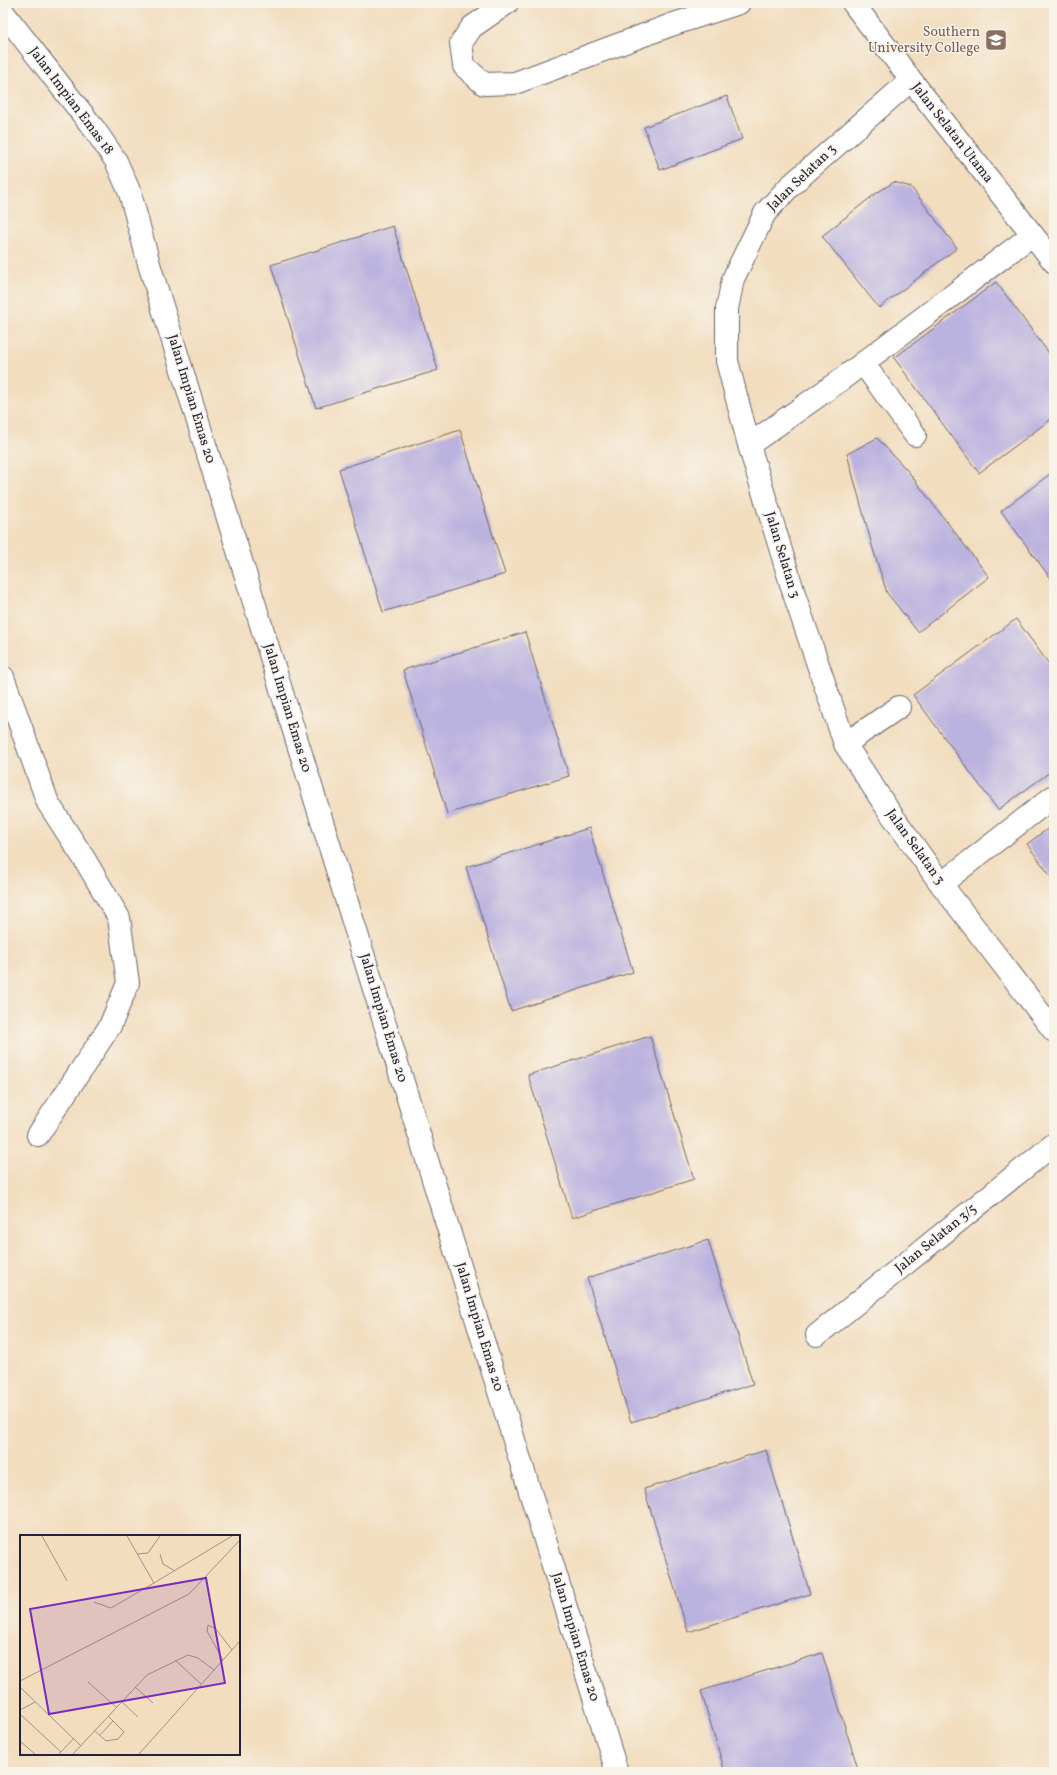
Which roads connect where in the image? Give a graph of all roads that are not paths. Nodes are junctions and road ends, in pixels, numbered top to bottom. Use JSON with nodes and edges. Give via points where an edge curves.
{"nodes":[{"id":1,"x":507,"y":3,"type":"edge"},
{"id":2,"x":739,"y":3,"type":"edge"},
{"id":3,"x":853,"y":3,"type":"edge"},
{"id":4,"x":3,"y":12,"type":"edge"},
{"id":5,"x":911,"y":80,"type":"junction"},
{"id":6,"x":1032,"y":235,"type":"junction"},
{"id":7,"x":1054,"y":262,"type":"edge"},
{"id":8,"x":149,"y":264,"type":"joint"},
{"id":9,"x":862,"y":363,"type":"junction"},
{"id":10,"x":915,"y":435,"type":"dead end"},
{"id":11,"x":749,"y":445,"type":"junction"},
{"id":12,"x":3,"y":677,"type":"edge"},
{"id":13,"x":899,"y":707,"type":"dead end"},
{"id":14,"x":845,"y":744,"type":"junction"},
{"id":15,"x":1054,"y":796,"type":"edge"},
{"id":16,"x":941,"y":884,"type":"junction"},
{"id":17,"x":1054,"y":1031,"type":"edge"},
{"id":18,"x":38,"y":1135,"type":"dead end"},
{"id":19,"x":1054,"y":1144,"type":"edge"},
{"id":20,"x":817,"y":1335,"type":"dead end"},
{"id":21,"x":617,"y":1772,"type":"edge"}],
"edges":[{"from":1,"to":2,"type":"street","via":[[472,27],[462,43],[464,66],[484,84],[515,83],[671,25]]},
{"from":3,"to":5,"type":"street","name":"Jalan Selatan Utama"},
{"from":4,"to":8,"type":"street","name":"Jalan Impian Emas 18","via":[[116,161],[130,193]]},
{"from":5,"to":6,"type":"street","name":"Jalan Selatan Utama"},
{"from":5,"to":11,"type":"street","name":"Jalan Selatan 3","via":[[790,186],[765,213],[733,279],[727,309],[726,361]]},
{"from":6,"to":7,"type":"street","name":"Jalan Selatan Utama"},
{"from":6,"to":9,"type":"street"},
{"from":8,"to":21,"type":"street","name":"Jalan Impian Emas 20"},
{"from":9,"to":10,"type":"street"},
{"from":9,"to":11,"type":"street"},
{"from":11,"to":14,"type":"street","name":"Jalan Selatan 3","via":[[795,598]]},
{"from":12,"to":18,"type":"street","via":[[48,803],[119,918],[128,983],[110,1026]]},
{"from":13,"to":14,"type":"street"},
{"from":14,"to":16,"type":"street","name":"Jalan Selatan 3"},
{"from":15,"to":16,"type":"street"},
{"from":16,"to":17,"type":"street","name":"Jalan Selatan 3"},
{"from":19,"to":20,"type":"street","name":"Jalan Selatan 3/5"}]}
